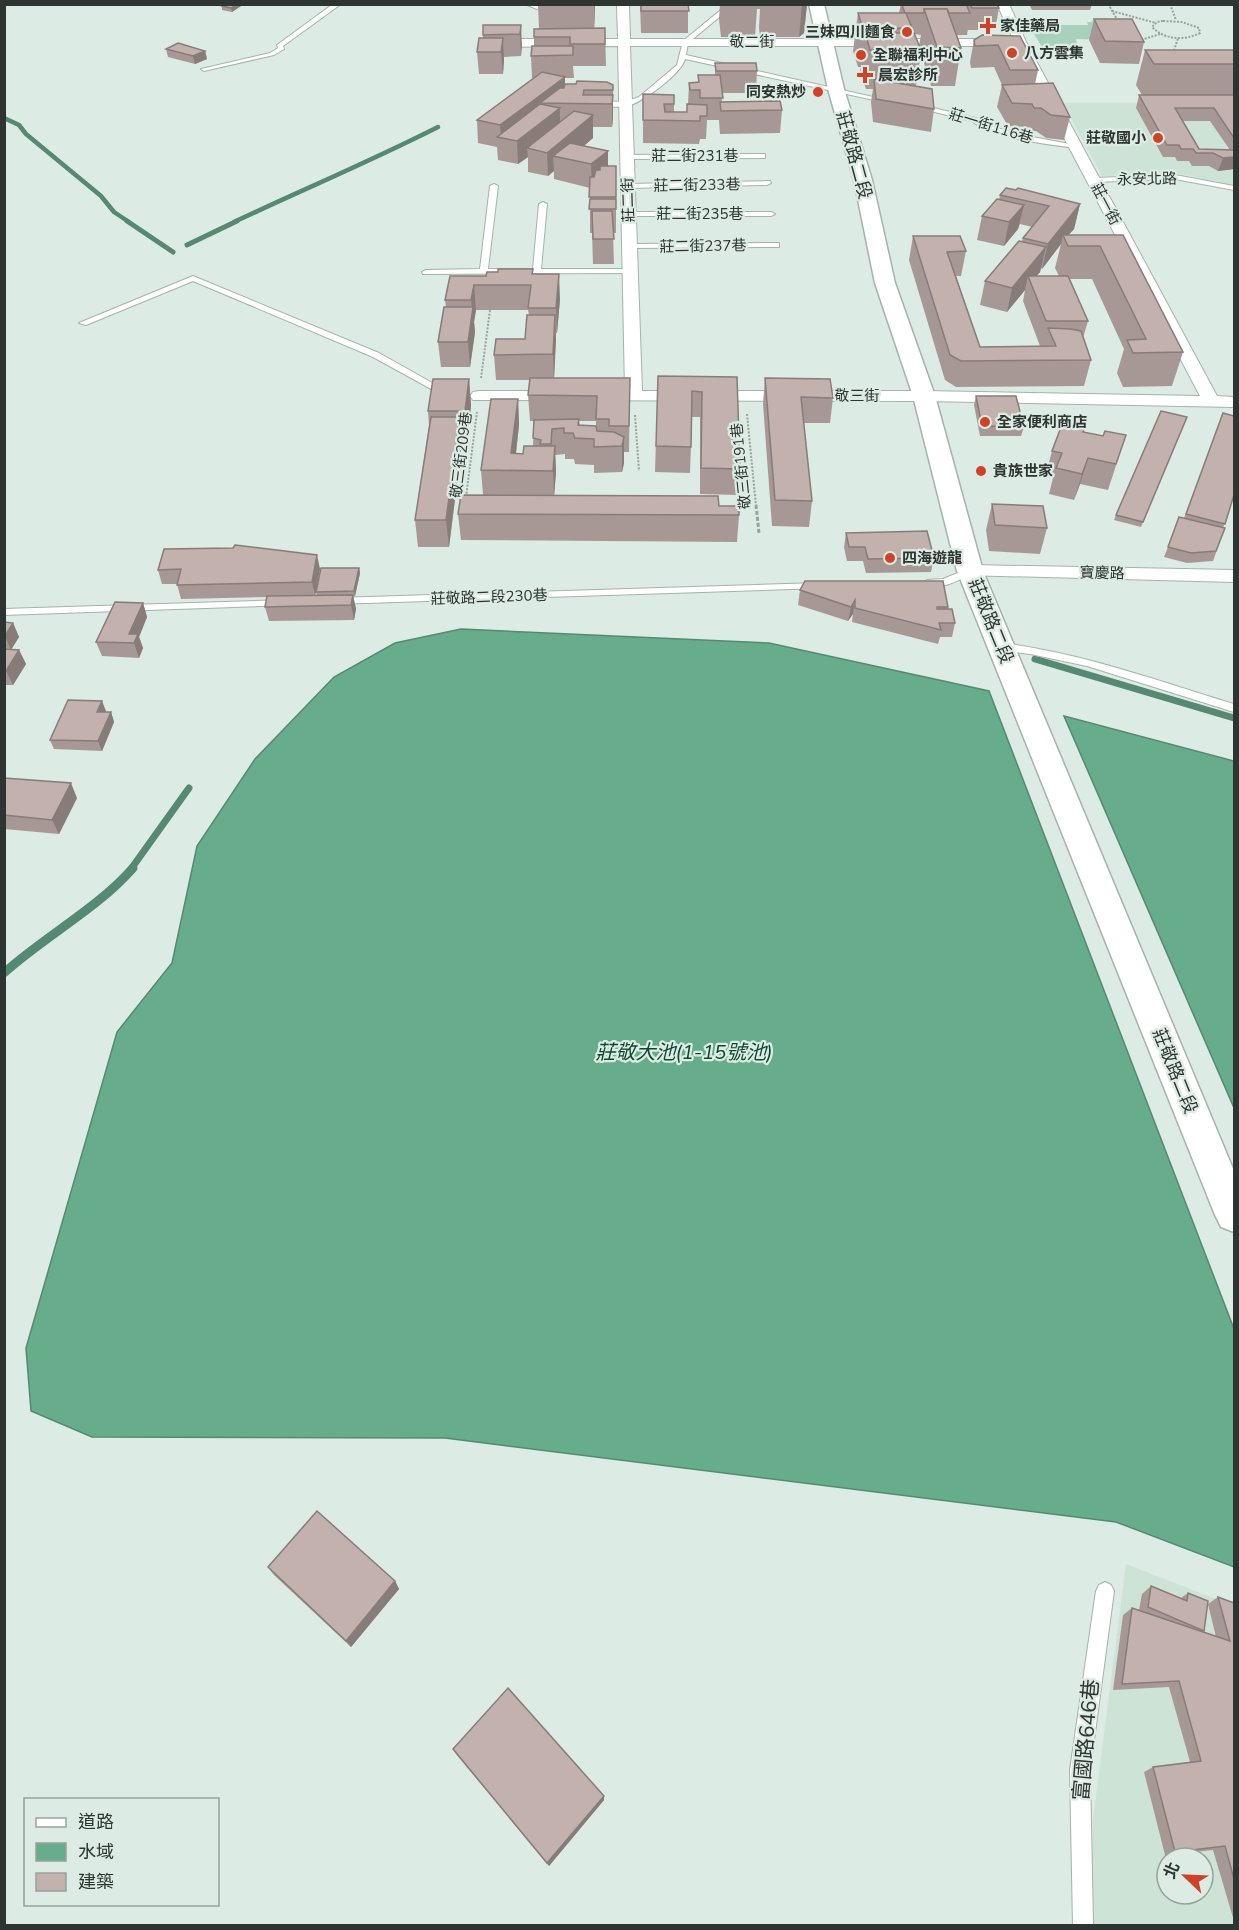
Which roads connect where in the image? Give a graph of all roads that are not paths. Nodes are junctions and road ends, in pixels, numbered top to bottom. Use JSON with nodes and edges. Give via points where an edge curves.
{"nodes":[{"id":1,"x":338,"y":4,"type":"edge"},
{"id":2,"x":528,"y":4,"type":"edge"},
{"id":3,"x":543,"y":4,"type":"edge"},
{"id":4,"x":623,"y":4,"type":"edge"},
{"id":5,"x":732,"y":4,"type":"edge"},
{"id":6,"x":816,"y":4,"type":"edge"},
{"id":7,"x":1003,"y":4,"type":"edge"},
{"id":8,"x":825,"y":41,"type":"junction"},
{"id":9,"x":624,"y":42,"type":"junction"},
{"id":10,"x":685,"y":42,"type":"junction"},
{"id":11,"x":1020,"y":42,"type":"junction"},
{"id":12,"x":484,"y":43,"type":"edge"},
{"id":13,"x":682,"y":56,"type":"junction"},
{"id":14,"x":204,"y":69,"type":"dead end"},
{"id":15,"x":836,"y":89,"type":"junction"},
{"id":16,"x":582,"y":103,"type":"edge"},
{"id":17,"x":902,"y":103,"type":"edge"},
{"id":18,"x":626,"y":104,"type":"junction"},
{"id":19,"x":912,"y":105,"type":"edge"},
{"id":20,"x":1076,"y":146,"type":"junction"},
{"id":21,"x":762,"y":156,"type":"dead end"},
{"id":22,"x":627,"y":157,"type":"junction"},
{"id":23,"x":1094,"y":180,"type":"junction"},
{"id":24,"x":767,"y":183,"type":"dead end"},
{"id":25,"x":494,"y":186,"type":"dead end"},
{"id":26,"x":628,"y":186,"type":"junction"},
{"id":27,"x":1234,"y":188,"type":"edge"},
{"id":28,"x":543,"y":204,"type":"dead end"},
{"id":29,"x":771,"y":213,"type":"dead end"},
{"id":30,"x":629,"y":214,"type":"junction"},
{"id":31,"x":776,"y":245,"type":"dead end"},
{"id":32,"x":630,"y":246,"type":"junction"},
{"id":33,"x":630,"y":271,"type":"junction"},
{"id":34,"x":426,"y":272,"type":"dead end"},
{"id":35,"x":484,"y":272,"type":"junction"},
{"id":36,"x":537,"y":272,"type":"junction"},
{"id":37,"x":83,"y":323,"type":"dead end"},
{"id":38,"x":458,"y":396,"type":"edge"},
{"id":39,"x":474,"y":396,"type":"road end"},
{"id":40,"x":634,"y":396,"type":"junction"},
{"id":41,"x":924,"y":396,"type":"junction"},
{"id":42,"x":1211,"y":401,"type":"junction"},
{"id":43,"x":1234,"y":402,"type":"edge"},
{"id":44,"x":970,"y":571,"type":"junction"},
{"id":45,"x":1234,"y":576,"type":"edge"},
{"id":46,"x":909,"y":584,"type":"edge"},
{"id":47,"x":826,"y":586,"type":"edge"},
{"id":48,"x":326,"y":602,"type":"edge"},
{"id":49,"x":290,"y":603,"type":"edge"},
{"id":50,"x":4,"y":612,"type":"edge"},
{"id":51,"x":1002,"y":647,"type":"junction"},
{"id":52,"x":1234,"y":708,"type":"edge"},
{"id":53,"x":1234,"y":1215,"type":"edge"},
{"id":54,"x":1106,"y":1590,"type":"dead end"},
{"id":55,"x":1083,"y":1926,"type":"edge"}],
"edges":[{"from":1,"to":14,"type":"lane","via":[[272,54]]},
{"from":2,"to":3,"type":"lane"},
{"from":4,"to":9,"type":"street","name":"莊二街"},
{"from":5,"to":10,"type":"lane"},
{"from":6,"to":8,"type":"street","name":"莊敬路二段"},
{"from":7,"to":11,"type":"street","name":"莊一街"},
{"from":8,"to":10,"type":"street","name":"敬二街"},
{"from":8,"to":11,"type":"street","name":"敬二街"},
{"from":8,"to":15,"type":"street","name":"莊敬路二段"},
{"from":9,"to":10,"type":"street","name":"敬二街"},
{"from":9,"to":12,"type":"street","name":"敬二街"},
{"from":9,"to":18,"type":"street","name":"莊二街"},
{"from":10,"to":13,"type":"lane"},
{"from":11,"to":20,"type":"street","name":"莊一街"},
{"from":13,"to":15,"type":"lane"},
{"from":13,"to":18,"type":"lane","via":[[674,72],[641,98]]},
{"from":15,"to":17,"type":"lane"},
{"from":15,"to":41,"type":"street","name":"莊敬路二段","via":[[863,180],[885,283]]},
{"from":16,"to":18,"type":"lane"},
{"from":18,"to":22,"type":"street","name":"莊二街"},
{"from":19,"to":20,"type":"lane","name":"莊一街116巷","via":[[974,118],[981,125],[1021,137]]},
{"from":20,"to":23,"type":"street","name":"莊一街"},
{"from":21,"to":22,"type":"lane","name":"莊二街231巷"},
{"from":22,"to":26,"type":"street","name":"莊二街"},
{"from":23,"to":27,"type":"lane","name":"永安北路","via":[[1175,177]]},
{"from":23,"to":42,"type":"street","name":"莊一街"},
{"from":24,"to":26,"type":"lane","name":"莊二街233巷"},
{"from":25,"to":35,"type":"lane"},
{"from":26,"to":30,"type":"street","name":"莊二街"},
{"from":28,"to":36,"type":"lane"},
{"from":29,"to":30,"type":"lane","name":"莊二街235巷"},
{"from":30,"to":32,"type":"street","name":"莊二街"},
{"from":31,"to":32,"type":"lane","name":"莊二街237巷"},
{"from":32,"to":33,"type":"street","name":"莊二街"},
{"from":33,"to":36,"type":"lane"},
{"from":33,"to":40,"type":"street","name":"莊二街"},
{"from":34,"to":35,"type":"lane"},
{"from":35,"to":36,"type":"lane"},
{"from":37,"to":38,"type":"lane","via":[[193,278],[376,355],[448,395]]},
{"from":39,"to":40,"type":"street","name":"敬三街"},
{"from":40,"to":41,"type":"street","name":"敬三街"},
{"from":41,"to":42,"type":"street","name":"敬三街"},
{"from":41,"to":44,"type":"street","name":"莊敬路二段"},
{"from":42,"to":43,"type":"street","name":"敬三街"},
{"from":44,"to":45,"type":"street","name":"寶慶路"},
{"from":44,"to":46,"type":"lane","via":[[945,582]]},
{"from":44,"to":51,"type":"street","name":"莊敬路二段"},
{"from":47,"to":48,"type":"lane","name":"莊敬路二段230巷"},
{"from":49,"to":50,"type":"lane"},
{"from":51,"to":52,"type":"lane","via":[[1089,664]]},
{"from":51,"to":53,"type":"street","name":"莊敬路二段"},
{"from":54,"to":55,"type":"lane","name":"富國路646巷","via":[[1080,1770]]}]}
